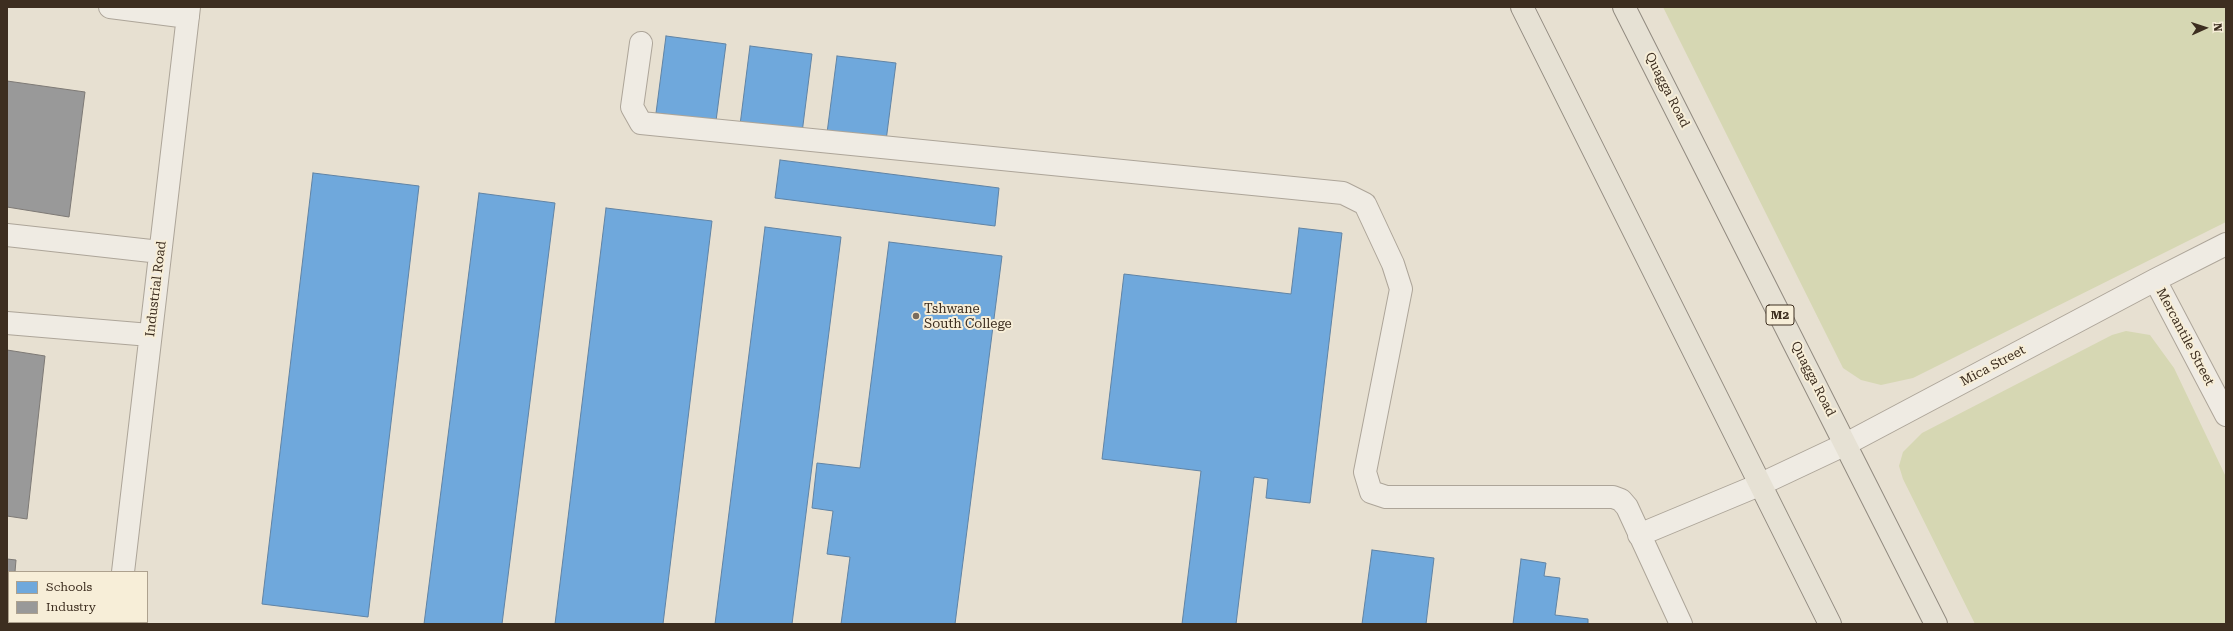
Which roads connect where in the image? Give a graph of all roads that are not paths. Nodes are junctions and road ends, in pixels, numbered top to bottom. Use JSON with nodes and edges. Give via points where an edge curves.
{"nodes":[{"id":1,"x":110,"y":7,"type":"edge"},
{"id":2,"x":1522,"y":7,"type":"edge"},
{"id":3,"x":1624,"y":7,"type":"edge"},
{"id":4,"x":189,"y":12,"type":"edge"},
{"id":5,"x":641,"y":43,"type":"dead end"},
{"id":6,"x":7,"y":235,"type":"edge"},
{"id":7,"x":2226,"y":244,"type":"edge"},
{"id":8,"x":160,"y":252,"type":"junction"},
{"id":9,"x":2154,"y":280,"type":"junction"},
{"id":10,"x":7,"y":323,"type":"edge"},
{"id":11,"x":150,"y":335,"type":"junction"},
{"id":12,"x":2226,"y":415,"type":"edge"},
{"id":13,"x":1846,"y":444,"type":"junction"},
{"id":14,"x":1759,"y":485,"type":"junction"},
{"id":15,"x":1639,"y":535,"type":"junction"},
{"id":16,"x":123,"y":571,"type":"edge"},
{"id":17,"x":1681,"y":624,"type":"edge"},
{"id":18,"x":1830,"y":624,"type":"edge"},
{"id":19,"x":1936,"y":624,"type":"edge"}],
"edges":[{"from":1,"to":4,"type":"street"},
{"from":2,"to":14,"type":"main road"},
{"from":3,"to":13,"type":"main road","name":"Quagga Road","number":"M2"},
{"from":4,"to":8,"type":"street","name":"Industrial Road"},
{"from":5,"to":15,"type":"street","via":[[632,107],[641,123],[1343,193],[1365,204],[1393,264],[1400,289],[1365,472],[1371,492],[1386,497],[1613,497],[1621,500],[1627,507]]},
{"from":6,"to":8,"type":"street"},
{"from":7,"to":9,"type":"street","name":"Mica Street"},
{"from":8,"to":11,"type":"street","name":"Industrial Road"},
{"from":9,"to":12,"type":"street","name":"Mercantile Street"},
{"from":9,"to":13,"type":"street","name":"Mica Street"},
{"from":10,"to":11,"type":"street"},
{"from":11,"to":16,"type":"street","name":"Industrial Road"},
{"from":13,"to":14,"type":"street","name":"Mica Street"},
{"from":13,"to":19,"type":"main road","name":"Quagga Road","number":"M2"},
{"from":14,"to":15,"type":"street","name":"Mica Street"},
{"from":14,"to":18,"type":"main road"},
{"from":15,"to":17,"type":"street"}]}
